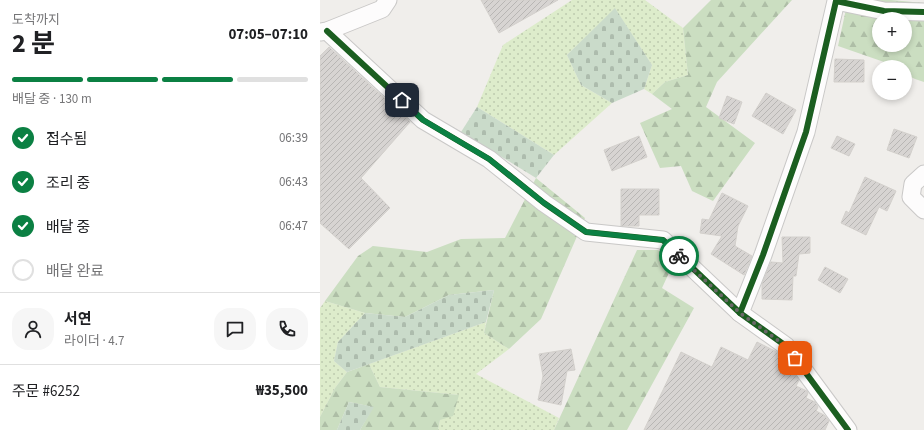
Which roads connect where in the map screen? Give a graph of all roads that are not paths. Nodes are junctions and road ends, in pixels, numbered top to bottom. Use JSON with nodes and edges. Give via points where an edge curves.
{"nodes":[{"id":1,"x":388,"y":0,"type":"edge"},
{"id":2,"x":924,"y":12,"type":"edge"},
{"id":3,"x":323,"y":31,"type":"edge"},
{"id":4,"x":924,"y":174,"type":"edge"},
{"id":5,"x":924,"y":210,"type":"edge"},
{"id":6,"x":740,"y":313,"type":"junction"},
{"id":7,"x":848,"y":430,"type":"edge"}],
"edges":[{"from":1,"to":3,"type":"street","via":[[382,9]]},
{"from":2,"to":6,"type":"street","via":[[884,10],[836,1],[806,132]]},
{"from":3,"to":6,"type":"street","via":[[423,120],[489,159],[580,228],[586,232],[663,240]]},
{"from":4,"to":5,"type":"street","via":[[914,184],[911,197]]},
{"from":6,"to":7,"type":"street","via":[[786,346]]}]}
